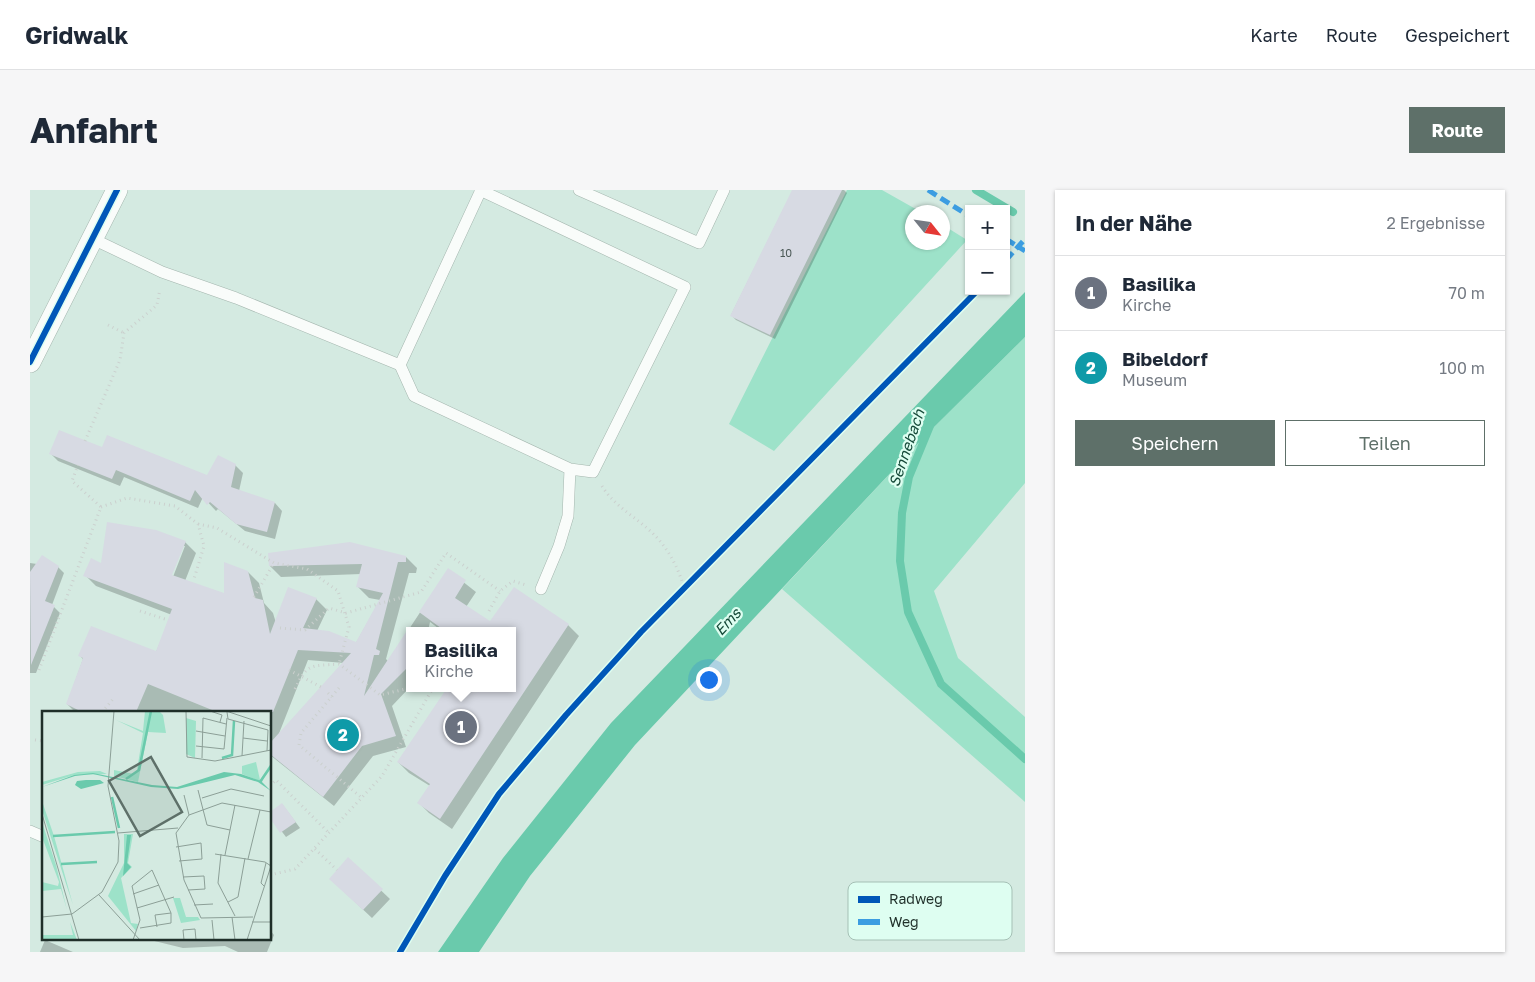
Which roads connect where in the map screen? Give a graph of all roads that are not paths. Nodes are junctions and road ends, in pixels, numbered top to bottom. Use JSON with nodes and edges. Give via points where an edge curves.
{"nodes":[{"id":1,"x":117,"y":190,"type":"edge"},
{"id":2,"x":480,"y":190,"type":"edge"},
{"id":3,"x":579,"y":190,"type":"edge"},
{"id":4,"x":724,"y":190,"type":"edge"},
{"id":5,"x":93,"y":239,"type":"junction"},
{"id":6,"x":30,"y":362,"type":"edge"},
{"id":7,"x":400,"y":365,"type":"junction"},
{"id":8,"x":570,"y":469,"type":"junction"},
{"id":9,"x":541,"y":588,"type":"road end"},
{"id":10,"x":30,"y":831,"type":"edge"},
{"id":11,"x":42,"y":836,"type":"edge"}],
"edges":[{"from":1,"to":5,"type":"street"},
{"from":2,"to":7,"type":"lane"},
{"from":2,"to":8,"type":"lane","via":[[685,287],[593,472]]},
{"from":3,"to":4,"type":"lane","via":[[699,243]]},
{"from":5,"to":6,"type":"street"},
{"from":5,"to":7,"type":"lane","via":[[162,272],[236,298]]},
{"from":7,"to":8,"type":"lane","via":[[414,396]]},
{"from":8,"to":9,"type":"lane","via":[[568,516]]},
{"from":10,"to":11,"type":"lane"}]}
